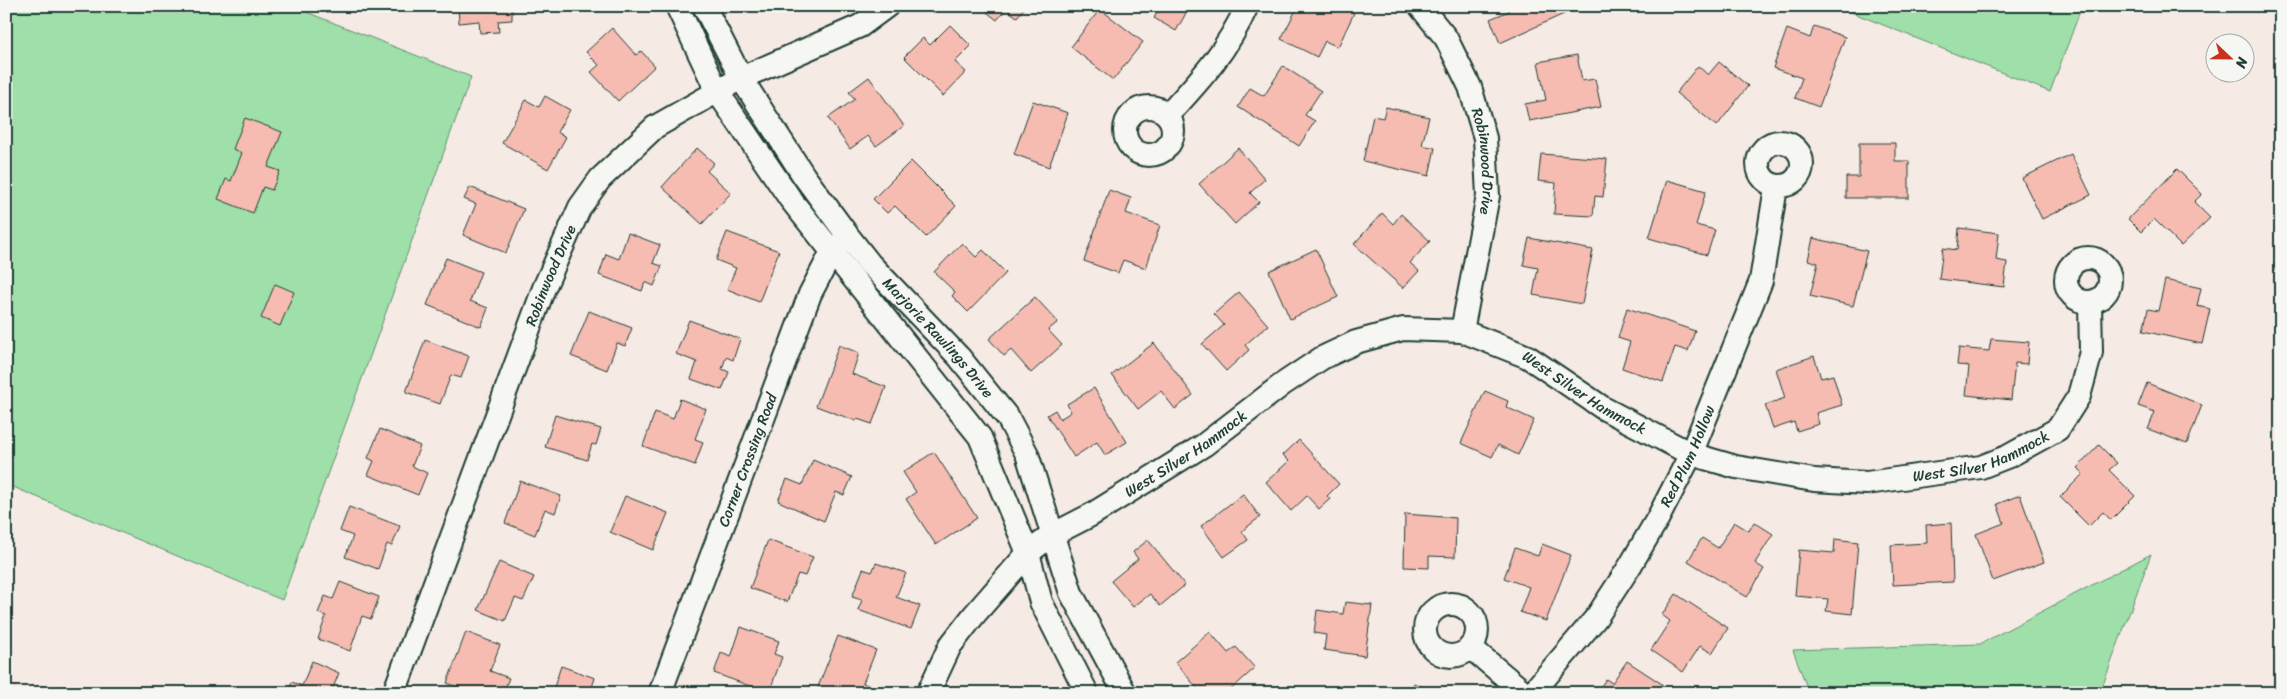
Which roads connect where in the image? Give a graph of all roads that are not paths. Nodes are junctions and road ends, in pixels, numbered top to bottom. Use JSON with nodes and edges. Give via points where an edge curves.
{"nodes":[{"id":1,"x":677,"y":6,"type":"edge"},
{"id":2,"x":704,"y":6,"type":"edge"},
{"id":3,"x":888,"y":6,"type":"edge"},
{"id":4,"x":1247,"y":6,"type":"edge"},
{"id":5,"x":1420,"y":6,"type":"edge"},
{"id":6,"x":741,"y":78,"type":"junction"},
{"id":7,"x":717,"y":91,"type":"junction"},
{"id":8,"x":1168,"y":115,"type":"dead end"},
{"id":9,"x":1776,"y":187,"type":"dead end"},
{"id":10,"x":848,"y":236,"type":"junction"},
{"id":11,"x":832,"y":252,"type":"junction"},
{"id":12,"x":2090,"y":303,"type":"dead end"},
{"id":13,"x":1462,"y":331,"type":"junction"},
{"id":14,"x":1691,"y":454,"type":"junction"},
{"id":15,"x":1052,"y":535,"type":"junction"},
{"id":16,"x":1028,"y":553,"type":"junction"},
{"id":17,"x":1470,"y":647,"type":"dead end"},
{"id":18,"x":394,"y":693,"type":"edge"},
{"id":19,"x":660,"y":693,"type":"edge"},
{"id":20,"x":928,"y":693,"type":"edge"},
{"id":21,"x":1087,"y":693,"type":"edge"},
{"id":22,"x":1125,"y":693,"type":"edge"},
{"id":23,"x":1525,"y":693,"type":"edge"},
{"id":24,"x":1532,"y":693,"type":"edge"}],
"edges":[{"from":1,"to":7,"type":"street","name":"Marjorie Rawlings Drive"},
{"from":2,"to":6,"type":"street","name":"Marjorie Rawlings Drive"},
{"from":3,"to":6,"type":"street","name":"Robinwood Drive","via":[[860,26]]},
{"from":4,"to":8,"type":"street","via":[[1236,30],[1210,69]]},
{"from":5,"to":13,"type":"street","name":"Robinwood Drive","via":[[1446,38],[1470,87],[1485,138],[1488,196]]},
{"from":6,"to":7,"type":"street","name":"Robinwood Drive"},
{"from":6,"to":10,"type":"street","name":"Marjorie Rawlings Drive","via":[[804,176]]},
{"from":7,"to":11,"type":"street","name":"Marjorie Rawlings Drive","via":[[791,200]]},
{"from":7,"to":18,"type":"street","name":"Robinwood Drive","via":[[656,127],[600,179],[580,208],[544,288]]},
{"from":9,"to":14,"type":"street","name":"Red Plum Hollow","via":[[1760,281]]},
{"from":10,"to":11,"type":"street","name":"Corner Crossing Road"},
{"from":10,"to":15,"type":"street","name":"Marjorie Rawlings Drive","via":[[870,264],[959,357],[1008,418],[1027,454]]},
{"from":11,"to":16,"type":"street","name":"Marjorie Rawlings Drive","via":[[980,437]]},
{"from":11,"to":19,"type":"street","name":"Corner Crossing Road","via":[[810,294]]},
{"from":12,"to":14,"type":"street","name":"West Silver Hammock","via":[[2091,352],[2079,396],[2058,429],[1982,467],[1867,484],[1814,480]]},
{"from":13,"to":14,"type":"street","name":"West Silver Hammock","via":[[1528,357],[1603,408]]},
{"from":13,"to":15,"type":"street","name":"West Silver Hammock","via":[[1403,329],[1339,350],[1283,384],[1204,445],[1091,515]]},
{"from":14,"to":24,"type":"street","name":"Red Plum Hollow","via":[[1658,518],[1606,603]]},
{"from":15,"to":16,"type":"street","name":"West Silver Hammock"},
{"from":15,"to":22,"type":"street","name":"Marjorie Rawlings Drive","via":[[1071,593]]},
{"from":16,"to":20,"type":"street","name":"West Silver Hammock","via":[[950,646]]},
{"from":16,"to":21,"type":"street","name":"Marjorie Rawlings Drive","via":[[1041,602]]},
{"from":17,"to":23,"type":"street"}]}
